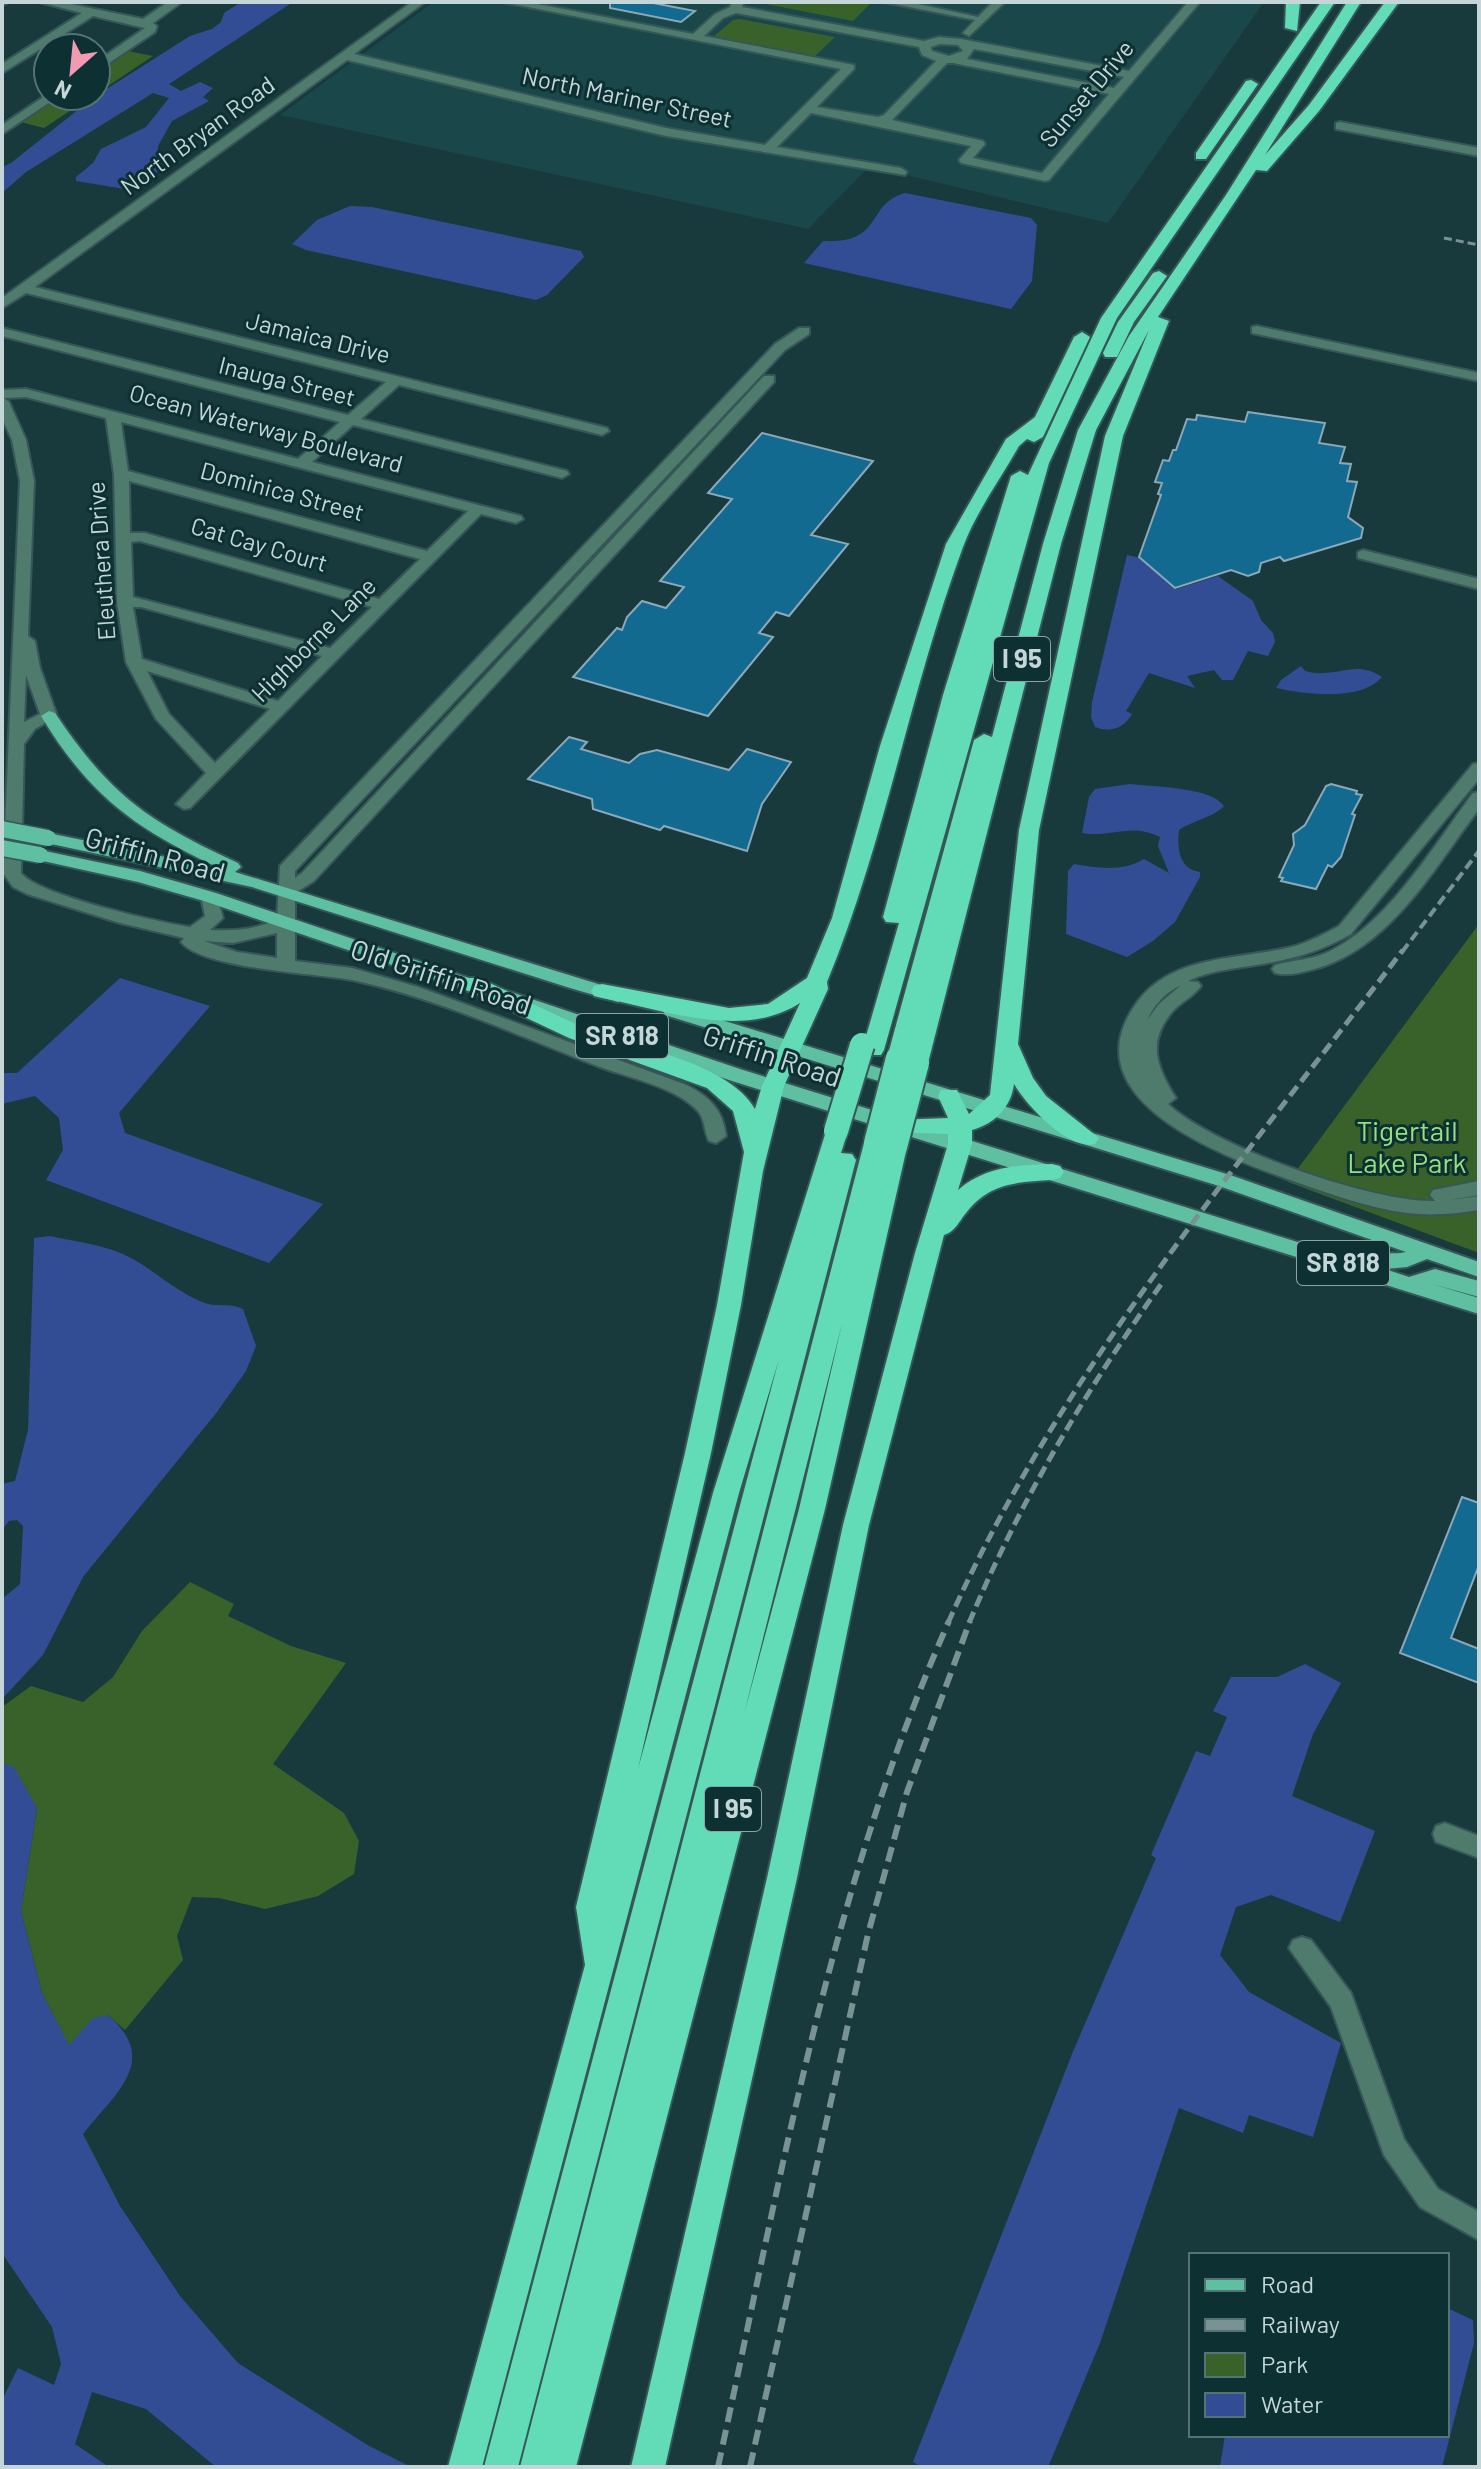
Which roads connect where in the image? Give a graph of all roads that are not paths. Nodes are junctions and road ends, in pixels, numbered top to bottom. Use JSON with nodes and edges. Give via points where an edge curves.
{"nodes":[{"id":1,"x":45,"y":2,"type":"edge"},
{"id":2,"x":176,"y":2,"type":"edge"},
{"id":3,"x":419,"y":2,"type":"edge"},
{"id":4,"x":509,"y":2,"type":"edge"},
{"id":5,"x":890,"y":2,"type":"edge"},
{"id":6,"x":988,"y":2,"type":"edge"},
{"id":7,"x":999,"y":2,"type":"edge"},
{"id":8,"x":1194,"y":2,"type":"edge"},
{"id":9,"x":1293,"y":2,"type":"edge"},
{"id":10,"x":1312,"y":2,"type":"edge"},
{"id":11,"x":1328,"y":2,"type":"edge"},
{"id":12,"x":1341,"y":2,"type":"edge"},
{"id":13,"x":1354,"y":2,"type":"edge"},
{"id":14,"x":1392,"y":2,"type":"edge"},
{"id":15,"x":736,"y":5,"type":"edge"},
{"id":16,"x":91,"y":12,"type":"junction"},
{"id":17,"x":973,"y":17,"type":"junction"},
{"id":18,"x":145,"y":23,"type":"junction"},
{"id":19,"x":1292,"y":28,"type":"junction"},
{"id":20,"x":695,"y":38,"type":"junction"},
{"id":21,"x":960,"y":42,"type":"junction"},
{"id":22,"x":925,"y":45,"type":"junction"},
{"id":23,"x":112,"y":56,"type":"edge"},
{"id":24,"x":346,"y":56,"type":"junction"},
{"id":25,"x":944,"y":59,"type":"junction"},
{"id":26,"x":2,"y":69,"type":"edge"},
{"id":27,"x":1308,"y":72,"type":"junction"},
{"id":28,"x":1132,"y":75,"type":"junction"},
{"id":29,"x":1117,"y":92,"type":"junction"},
{"id":30,"x":809,"y":109,"type":"junction"},
{"id":31,"x":1272,"y":109,"type":"junction"},
{"id":32,"x":32,"y":110,"type":"edge"},
{"id":33,"x":879,"y":121,"type":"junction"},
{"id":34,"x":1340,"y":126,"type":"dead end"},
{"id":35,"x":2,"y":130,"type":"edge"},
{"id":36,"x":768,"y":149,"type":"junction"},
{"id":37,"x":1479,"y":152,"type":"edge"},
{"id":38,"x":901,"y":172,"type":"dead end"},
{"id":39,"x":1234,"y":195,"type":"junction"},
{"id":40,"x":1178,"y":278,"type":"junction"},
{"id":41,"x":24,"y":288,"type":"junction"},
{"id":42,"x":2,"y":304,"type":"edge"},
{"id":43,"x":1257,"y":330,"type":"dead end"},
{"id":44,"x":2,"y":332,"type":"edge"},
{"id":45,"x":1479,"y":377,"type":"edge"},
{"id":46,"x":396,"y":380,"type":"junction"},
{"id":47,"x":2,"y":394,"type":"edge"},
{"id":48,"x":2,"y":402,"type":"edge"},
{"id":49,"x":113,"y":414,"type":"junction"},
{"id":50,"x":350,"y":421,"type":"junction"},
{"id":51,"x":1039,"y":421,"type":"junction"},
{"id":52,"x":602,"y":431,"type":"dead end"},
{"id":53,"x":302,"y":463,"type":"junction"},
{"id":54,"x":121,"y":474,"type":"junction"},
{"id":55,"x":562,"y":474,"type":"dead end"},
{"id":56,"x":478,"y":509,"type":"junction"},
{"id":57,"x":516,"y":519,"type":"dead end"},
{"id":58,"x":122,"y":538,"type":"junction"},
{"id":59,"x":431,"y":557,"type":"junction"},
{"id":60,"x":1479,"y":574,"type":"edge"},
{"id":61,"x":1479,"y":584,"type":"edge"},
{"id":62,"x":125,"y":602,"type":"junction"},
{"id":63,"x":383,"y":605,"type":"junction"},
{"id":64,"x":23,"y":606,"type":"junction"},
{"id":65,"x":333,"y":654,"type":"junction"},
{"id":66,"x":134,"y":662,"type":"junction"},
{"id":67,"x":281,"y":707,"type":"junction"},
{"id":68,"x":49,"y":716,"type":"junction"},
{"id":69,"x":16,"y":743,"type":"junction"},
{"id":70,"x":1479,"y":768,"type":"edge"},
{"id":71,"x":215,"y":773,"type":"junction"},
{"id":72,"x":1479,"y":797,"type":"edge"},
{"id":73,"x":184,"y":804,"type":"dead end"},
{"id":74,"x":2,"y":829,"type":"edge"},
{"id":75,"x":2,"y":848,"type":"edge"},
{"id":76,"x":286,"y":891,"type":"junction"},
{"id":77,"x":210,"y":897,"type":"junction"},
{"id":78,"x":287,"y":921,"type":"junction"},
{"id":79,"x":161,"y":928,"type":"junction"},
{"id":80,"x":191,"y":935,"type":"junction"},
{"id":81,"x":286,"y":967,"type":"junction"},
{"id":82,"x":816,"y":982,"type":"junction"},
{"id":83,"x":471,"y":983,"type":"junction"},
{"id":84,"x":602,"y":991,"type":"junction"},
{"id":85,"x":1007,"y":1042,"type":"junction"},
{"id":86,"x":792,"y":1045,"type":"junction"},
{"id":87,"x":867,"y":1048,"type":"junction"},
{"id":88,"x":908,"y":1061,"type":"junction"},
{"id":89,"x":773,"y":1086,"type":"junction"},
{"id":90,"x":949,"y":1096,"type":"junction"},
{"id":91,"x":994,"y":1110,"type":"junction"},
{"id":92,"x":961,"y":1134,"type":"junction"},
{"id":93,"x":716,"y":1136,"type":"dead end"},
{"id":94,"x":872,"y":1136,"type":"junction"},
{"id":95,"x":1087,"y":1138,"type":"junction"},
{"id":96,"x":755,"y":1154,"type":"junction"},
{"id":97,"x":1052,"y":1172,"type":"junction"},
{"id":98,"x":1479,"y":1188,"type":"edge"},
{"id":99,"x":1479,"y":1203,"type":"edge"},
{"id":100,"x":1275,"y":1242,"type":"junction"},
{"id":101,"x":927,"y":1253,"type":"junction"},
{"id":102,"x":1422,"y":1253,"type":"junction"},
{"id":103,"x":1479,"y":1270,"type":"edge"},
{"id":104,"x":1412,"y":1285,"type":"junction"},
{"id":105,"x":1479,"y":1289,"type":"edge"},
{"id":106,"x":1479,"y":1306,"type":"edge"},
{"id":107,"x":1445,"y":1834,"type":"dead end"},
{"id":108,"x":1479,"y":1847,"type":"edge"},
{"id":109,"x":1302,"y":1948,"type":"dead end"},
{"id":110,"x":598,"y":1961,"type":"junction"},
{"id":111,"x":1476,"y":2218,"type":"edge"},
{"id":112,"x":467,"y":2461,"type":"edge"},
{"id":113,"x":501,"y":2467,"type":"edge"},
{"id":114,"x":537,"y":2467,"type":"edge"},
{"id":115,"x":559,"y":2467,"type":"edge"},
{"id":116,"x":648,"y":2467,"type":"edge"}],
"edges":[{"from":1,"to":16,"type":"street"},
{"from":2,"to":18,"type":"street"},
{"from":3,"to":24,"type":"street","name":"North Bryan Road"},
{"from":4,"to":20,"type":"street"},
{"from":5,"to":17,"type":"street"},
{"from":6,"to":17,"type":"street"},
{"from":7,"to":21,"type":"street"},
{"from":8,"to":28,"type":"street","name":"Sunset Drive"},
{"from":9,"to":19,"type":"highway"},
{"from":10,"to":19,"type":"highway","number":"I 95"},
{"from":11,"to":87,"type":"highway","via":[[1109,318],[1040,463]]},
{"from":12,"to":31,"type":"highway"},
{"from":13,"to":27,"type":"highway","number":"I 95"},
{"from":14,"to":39,"type":"highway","via":[[1314,108]]},
{"from":15,"to":20,"type":"street"},
{"from":15,"to":22,"type":"street"},
{"from":16,"to":18,"type":"street"},
{"from":16,"to":26,"type":"street"},
{"from":17,"to":21,"type":"street"},
{"from":18,"to":23,"type":"street","via":[[151,30]]},
{"from":19,"to":51,"type":"highway","number":"I 95","via":[[1091,319]]},
{"from":20,"to":30,"type":"street","via":[[850,67]]},
{"from":21,"to":22,"type":"street"},
{"from":21,"to":25,"type":"street","via":[[968,54]]},
{"from":21,"to":28,"type":"street"},
{"from":22,"to":25,"type":"street","via":[[926,53]]},
{"from":24,"to":36,"type":"street","name":"North Mariner Street","via":[[604,118]]},
{"from":24,"to":41,"type":"street","name":"North Bryan Road"},
{"from":25,"to":29,"type":"street"},
{"from":25,"to":33,"type":"street","via":[[888,118]]},
{"from":27,"to":31,"type":"highway"},
{"from":27,"to":39,"type":"highway","number":"I 95"},
{"from":28,"to":29,"type":"street","name":"Sunset Drive"},
{"from":29,"to":33,"type":"street","name":"Sunset Drive","via":[[1045,177],[965,160],[979,144]]},
{"from":30,"to":33,"type":"street"},
{"from":30,"to":36,"type":"street"},
{"from":31,"to":88,"type":"highway","via":[[1126,322],[1074,427],[1046,508]]},
{"from":32,"to":35,"type":"street"},
{"from":34,"to":37,"type":"street"},
{"from":36,"to":38,"type":"street","name":"North Mariner Street"},
{"from":39,"to":40,"type":"highway","number":"I 95"},
{"from":40,"to":85,"type":"highway","via":[[1114,436],[1029,830]]},
{"from":40,"to":88,"type":"highway","number":"I 95","via":[[1137,336],[1087,430]]},
{"from":41,"to":42,"type":"street","name":"North Bryan Road"},
{"from":41,"to":46,"type":"street","name":"Jamaica Drive"},
{"from":43,"to":45,"type":"street"},
{"from":44,"to":50,"type":"street","name":"Inauga Street"},
{"from":46,"to":50,"type":"street"},
{"from":46,"to":52,"type":"street","name":"Jamaica Drive"},
{"from":47,"to":49,"type":"street","name":"Ocean Waterway Boulevard","via":[[26,393]]},
{"from":48,"to":64,"type":"street","via":[[19,440],[27,481]]},
{"from":49,"to":53,"type":"street","name":"Ocean Waterway Boulevard"},
{"from":49,"to":54,"type":"street","name":"Eleuthera Drive"},
{"from":50,"to":53,"type":"street"},
{"from":50,"to":55,"type":"street","name":"Inauga Street"},
{"from":51,"to":82,"type":"highway","via":[[1012,443],[955,544],[890,746],[843,918]]},
{"from":51,"to":87,"type":"highway","number":"I 95","via":[[935,753]]},
{"from":53,"to":56,"type":"street","name":"Ocean Waterway Boulevard"},
{"from":54,"to":58,"type":"street","name":"Eleuthera Drive"},
{"from":54,"to":59,"type":"street","name":"Dominica Street"},
{"from":56,"to":57,"type":"street","name":"Ocean Waterway Boulevard"},
{"from":56,"to":59,"type":"street","name":"Highborne Lane"},
{"from":58,"to":62,"type":"street","name":"Eleuthera Drive"},
{"from":58,"to":63,"type":"street","name":"Cat Cay Court","via":[[140,536]]},
{"from":59,"to":63,"type":"street","name":"Highborne Lane"},
{"from":60,"to":61,"type":"street","via":[[1370,552]]},
{"from":62,"to":65,"type":"street"},
{"from":62,"to":66,"type":"street","name":"Eleuthera Drive"},
{"from":63,"to":65,"type":"street","name":"Highborne Lane"},
{"from":64,"to":68,"type":"street","via":[[32,668]]},
{"from":64,"to":69,"type":"street"},
{"from":65,"to":67,"type":"street","name":"Highborne Lane"},
{"from":66,"to":67,"type":"street"},
{"from":66,"to":71,"type":"street","name":"Eleuthera Drive","via":[[162,716]]},
{"from":67,"to":71,"type":"street","name":"Highborne Lane"},
{"from":68,"to":69,"type":"street","via":[[29,726]]},
{"from":68,"to":76,"type":"main road","via":[[84,769],[129,813],[163,835]]},
{"from":69,"to":79,"type":"street","via":[[10,862],[15,881]]},
{"from":70,"to":99,"type":"street","via":[[1345,930],[1312,949],[1209,967],[1162,989],[1147,1003],[1132,1031],[1130,1053],[1137,1078],[1153,1103],[1217,1146],[1379,1201],[1444,1208]]},
{"from":71,"to":73,"type":"street","name":"Highborne Lane"},
{"from":72,"to":98,"type":"street","via":[[1359,941],[1314,964],[1243,971],[1179,993],[1149,1033],[1146,1055],[1162,1094],[1186,1117],[1217,1135],[1382,1192],[1424,1196]]},
{"from":74,"to":76,"type":"main road","name":"Griffin Road","number":"SR 818","bridge":true,"via":[[177,863]]},
{"from":75,"to":77,"type":"main road","name":"Griffin Road","number":"SR 818","bridge":true},
{"from":76,"to":76,"type":"street","via":[[308,877],[795,352],[804,331],[780,347],[286,870]]},
{"from":76,"to":78,"type":"street"},
{"from":76,"to":84,"type":"main road","name":"Griffin Road","number":"SR 818"},
{"from":77,"to":78,"type":"main road","name":"Griffin Road","number":"SR 818"},
{"from":77,"to":80,"type":"street","via":[[214,918]]},
{"from":78,"to":80,"type":"street","via":[[260,934]]},
{"from":78,"to":81,"type":"street"},
{"from":78,"to":83,"type":"main road","name":"Griffin Road","number":"SR 818"},
{"from":79,"to":80,"type":"street"},
{"from":79,"to":81,"type":"street","name":"Old Griffin Road","via":[[235,957]]},
{"from":81,"to":93,"type":"street","name":"Old Griffin Road","via":[[375,980],[668,1085],[707,1107]]},
{"from":82,"to":84,"type":"highway","via":[[784,1006],[729,1015]]},
{"from":82,"to":86,"type":"highway"},
{"from":83,"to":89,"type":"main road","name":"Griffin Road","number":"SR 818"},
{"from":83,"to":96,"type":"highway","via":[[577,1033],[727,1090],[749,1121]]},
{"from":84,"to":86,"type":"main road","name":"Griffin Road","number":"SR 818"},
{"from":85,"to":91,"type":"highway","via":[[1001,1095]]},
{"from":85,"to":95,"type":"highway","via":[[1028,1093]]},
{"from":86,"to":89,"type":"highway"},
{"from":86,"to":90,"type":"main road","name":"Griffin Road","number":"SR 818"},
{"from":87,"to":94,"type":"highway"},
{"from":88,"to":94,"type":"highway","number":"I 95","bridge":true},
{"from":89,"to":94,"type":"main road","name":"Griffin Road","number":"SR 818"},
{"from":89,"to":96,"type":"highway"},
{"from":90,"to":91,"type":"main road","name":"Griffin Road","number":"SR 818"},
{"from":90,"to":92,"type":"highway","via":[[958,1111]]},
{"from":91,"to":92,"type":"highway"},
{"from":91,"to":95,"type":"main road","name":"Griffin Road","number":"SR 818"},
{"from":92,"to":94,"type":"highway"},
{"from":92,"to":97,"type":"main road","number":"SR 818"},
{"from":92,"to":101,"type":"highway"},
{"from":94,"to":110,"type":"highway","number":"I 95","via":[[726,1493]]},
{"from":94,"to":113,"type":"highway"},
{"from":94,"to":114,"type":"highway"},
{"from":94,"to":115,"type":"highway","number":"I 95","via":[[812,1509]]},
{"from":95,"to":102,"type":"main road","name":"Griffin Road","number":"SR 818"},
{"from":96,"to":110,"type":"highway","via":[[701,1438],[591,1907]]},
{"from":97,"to":100,"type":"main road","number":"SR 818"},
{"from":97,"to":101,"type":"highway","via":[[1013,1173],[972,1188]]},
{"from":100,"to":102,"type":"main road","via":[[1305,1240],[1393,1263]]},
{"from":100,"to":104,"type":"main road","number":"SR 818"},
{"from":101,"to":116,"type":"highway","via":[[856,1525]]},
{"from":102,"to":103,"type":"main road","name":"Griffin Road","number":"SR 818"},
{"from":104,"to":105,"type":"main road","via":[[1427,1276]]},
{"from":104,"to":106,"type":"main road","number":"SR 818"},
{"from":107,"to":108,"type":"street"},
{"from":109,"to":111,"type":"street","via":[[1342,2001],[1393,2146],[1429,2198]]},
{"from":110,"to":112,"type":"highway","number":"I 95"}]}
